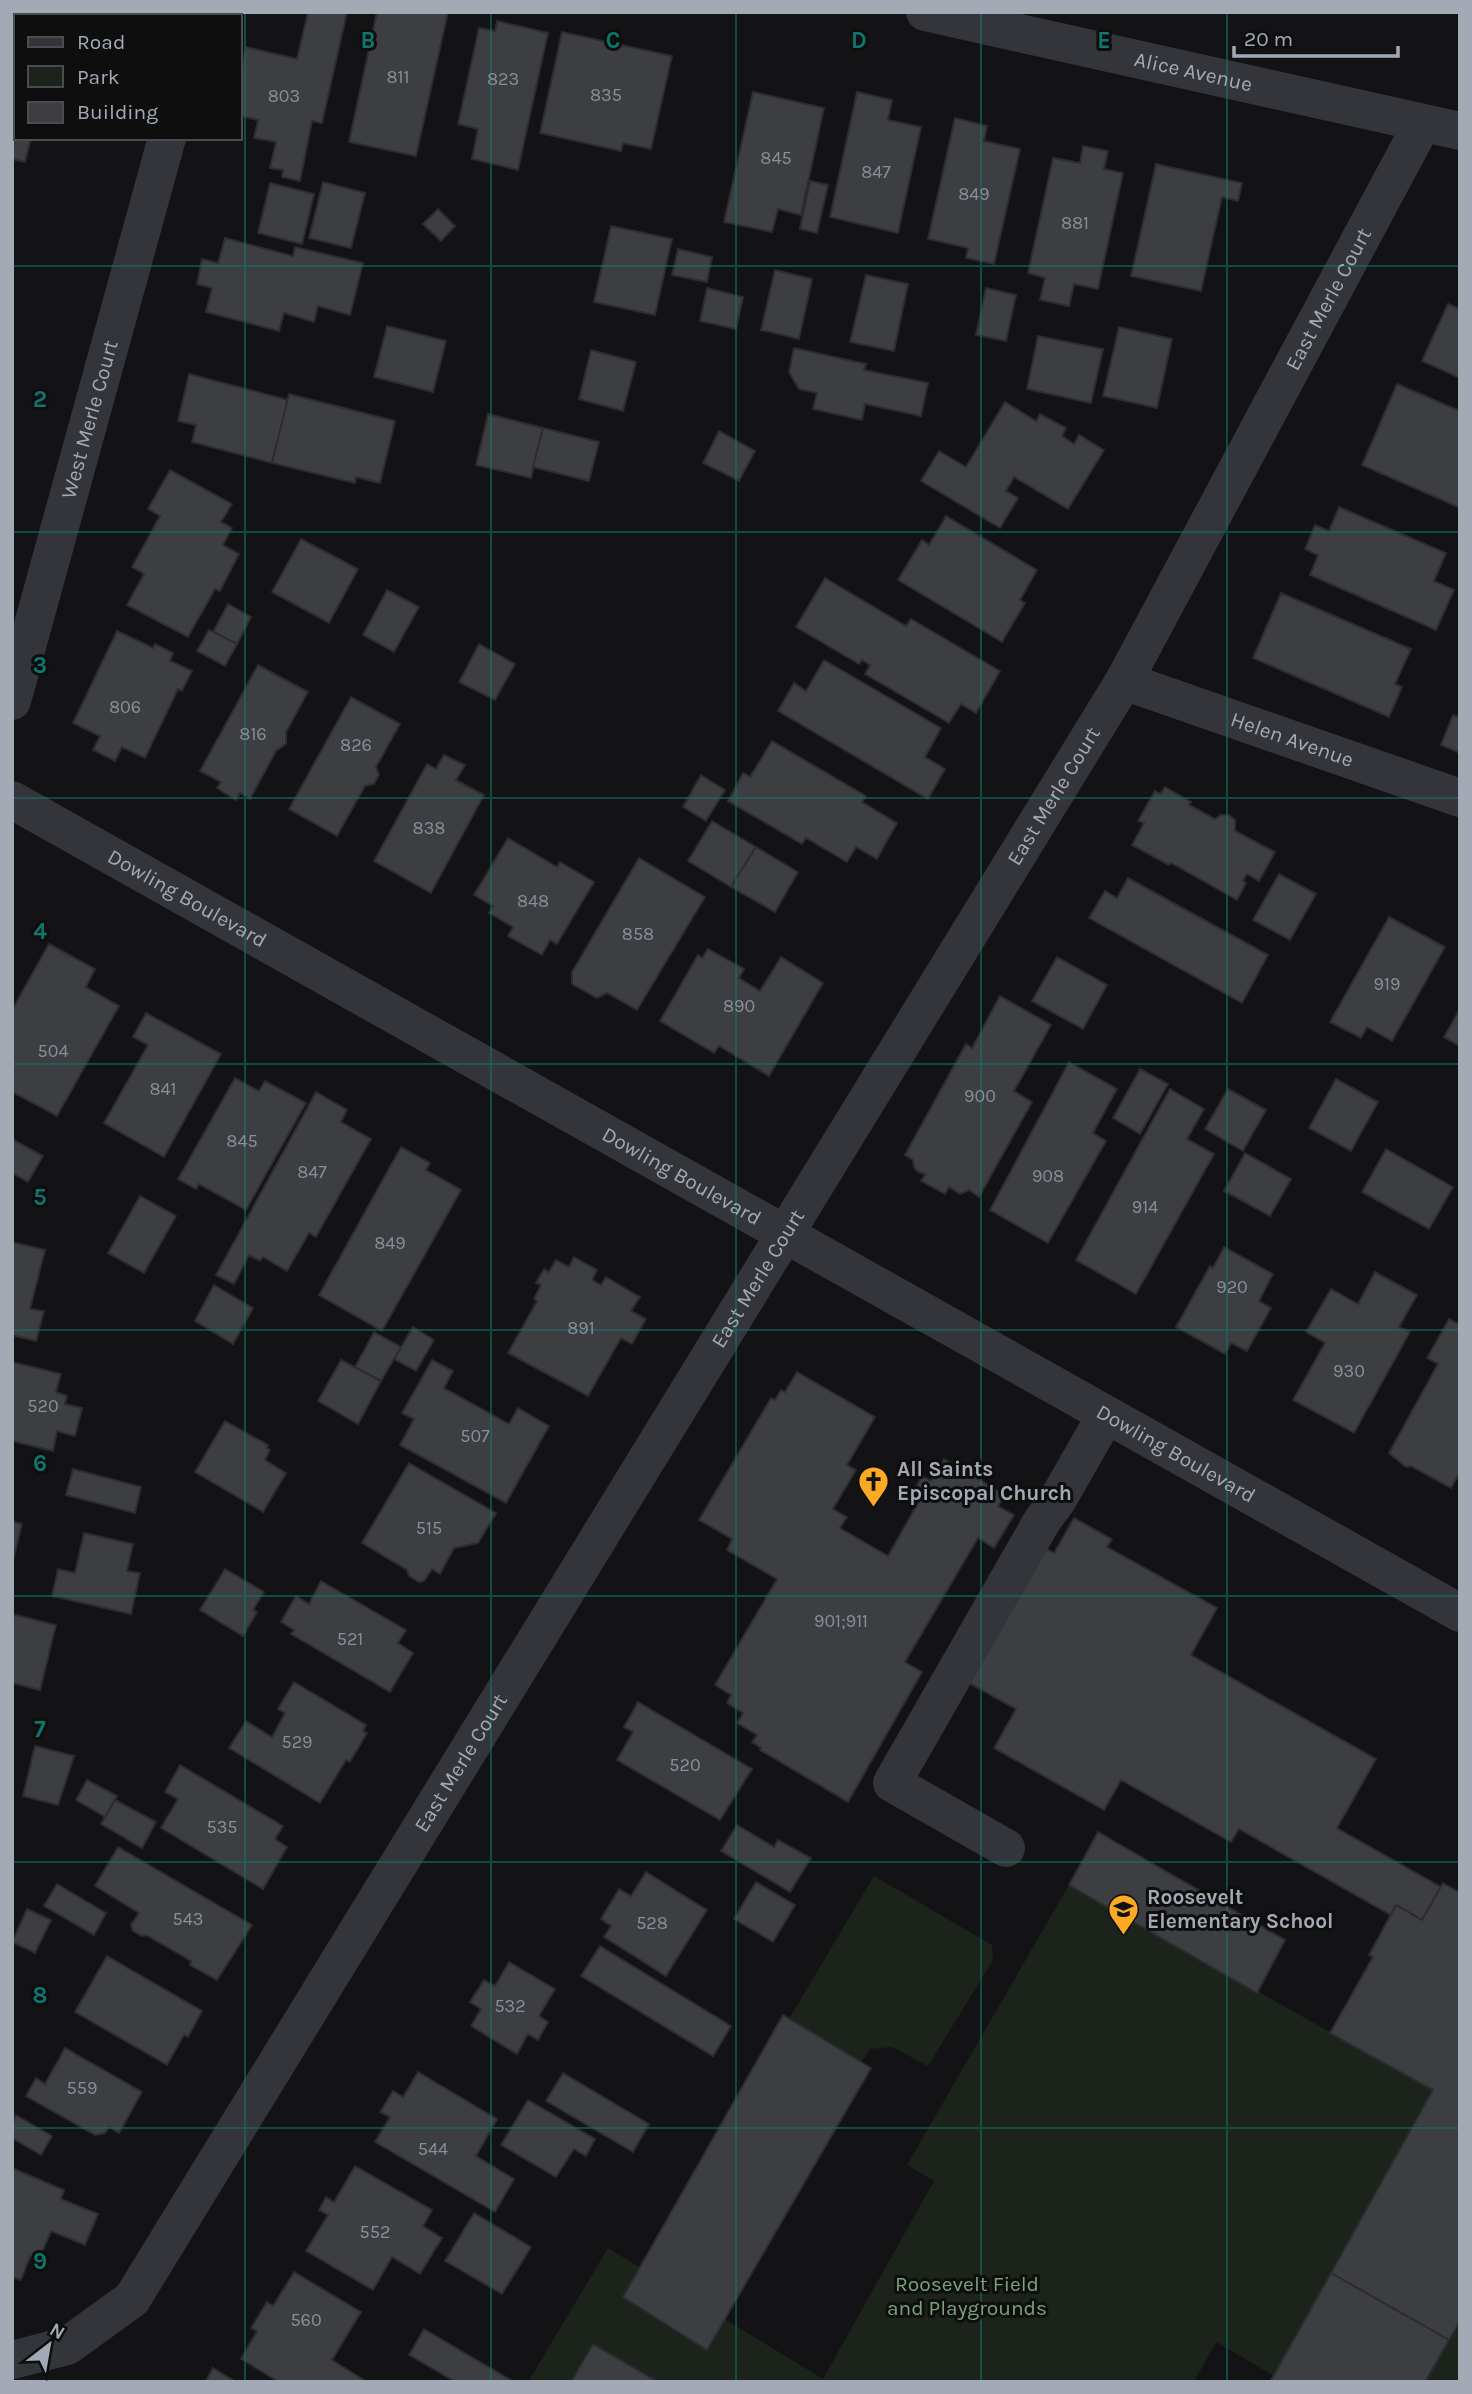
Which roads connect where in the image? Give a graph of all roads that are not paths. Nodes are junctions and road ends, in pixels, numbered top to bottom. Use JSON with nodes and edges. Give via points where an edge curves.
{"nodes":[{"id":1,"x":925,"y":12,"type":"edge"},
{"id":2,"x":1422,"y":124,"type":"junction"},
{"id":3,"x":1460,"y":131,"type":"edge"},
{"id":4,"x":166,"y":140,"type":"edge"},
{"id":5,"x":1124,"y":681,"type":"junction"},
{"id":6,"x":12,"y":701,"type":"edge"},
{"id":7,"x":1460,"y":798,"type":"edge"},
{"id":8,"x":12,"y":800,"type":"edge"},
{"id":9,"x":785,"y":1234,"type":"junction"},
{"id":10,"x":1106,"y":1415,"type":"junction"},
{"id":11,"x":1460,"y":1613,"type":"edge"},
{"id":12,"x":1006,"y":1848,"type":"dead end"},
{"id":13,"x":12,"y":2360,"type":"edge"}],
"edges":[{"from":1,"to":2,"type":"street","name":"Alice Avenue"},
{"from":2,"to":3,"type":"street","name":"Alice Avenue"},
{"from":2,"to":5,"type":"street","name":"East Merle Court"},
{"from":4,"to":6,"type":"street","name":"West Merle Court"},
{"from":5,"to":7,"type":"street","name":"Helen Avenue"},
{"from":5,"to":9,"type":"street","name":"East Merle Court"},
{"from":8,"to":9,"type":"street","name":"Dowling Boulevard"},
{"from":9,"to":10,"type":"street","name":"Dowling Boulevard"},
{"from":9,"to":13,"type":"street","name":"East Merle Court","via":[[132,2299],[68,2346]]},
{"from":10,"to":11,"type":"street","name":"Dowling Boulevard"},
{"from":10,"to":12,"type":"street","via":[[892,1783]]}]}
